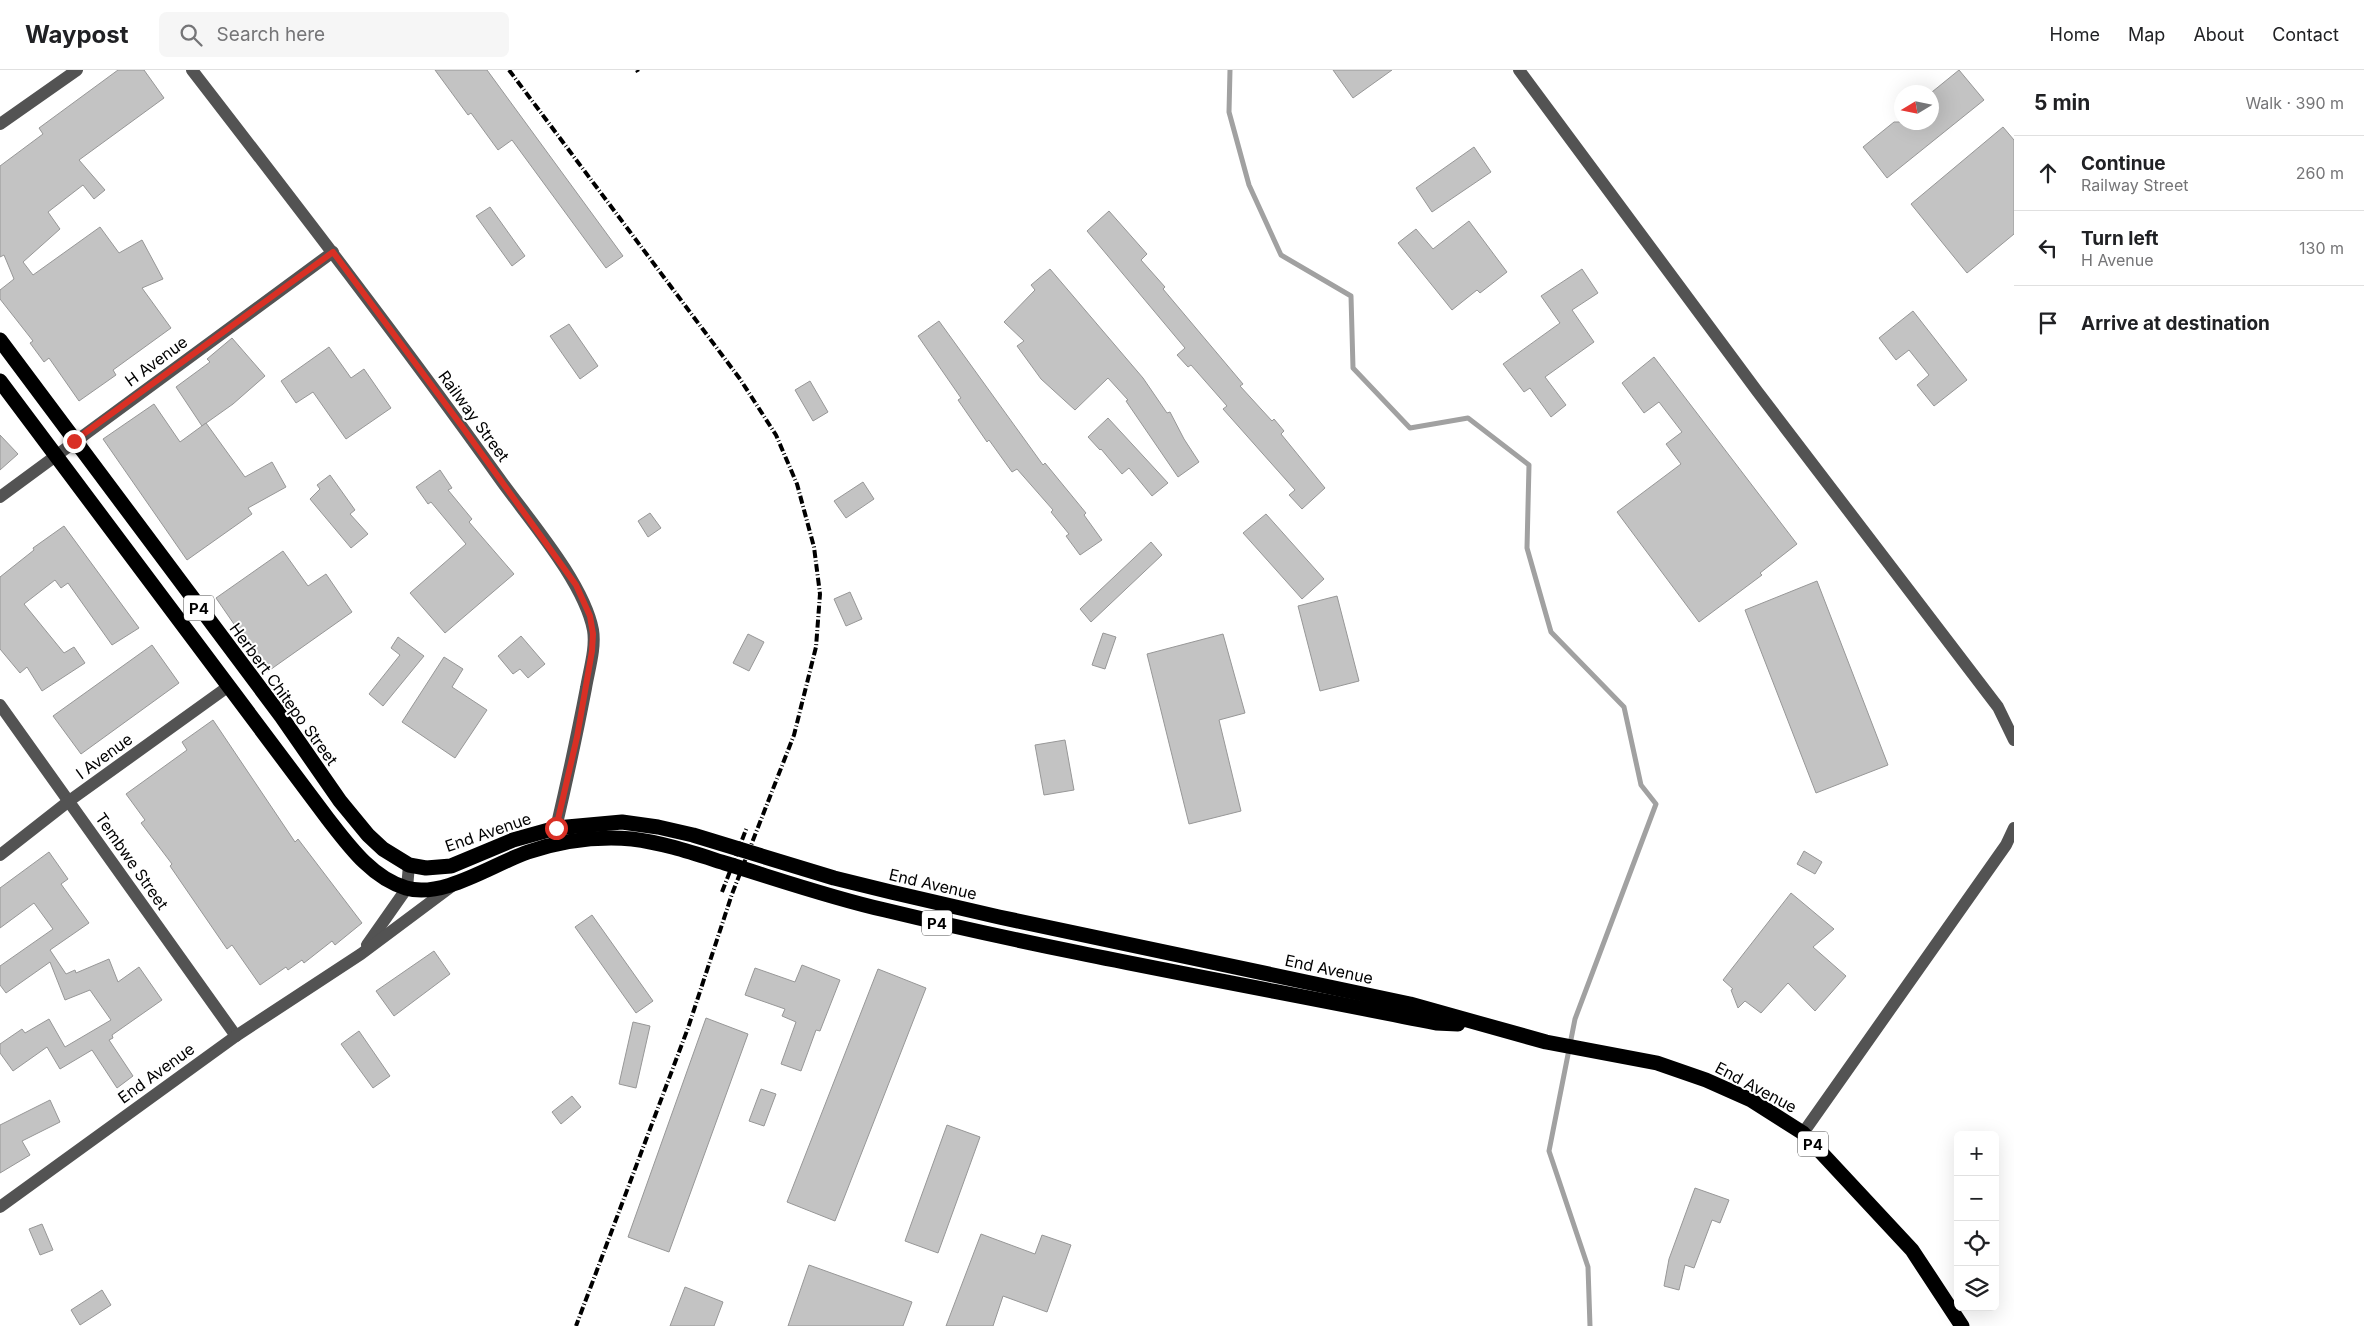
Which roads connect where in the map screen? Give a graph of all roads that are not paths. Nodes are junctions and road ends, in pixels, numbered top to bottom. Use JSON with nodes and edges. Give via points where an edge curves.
{"nodes":[{"id":1,"x":77,"y":70,"type":"edge"},
{"id":2,"x":192,"y":70,"type":"edge"},
{"id":3,"x":1519,"y":70,"type":"edge"},
{"id":4,"x":0,"y":124,"type":"edge"},
{"id":5,"x":333,"y":252,"type":"junction"},
{"id":6,"x":0,"y":340,"type":"edge"},
{"id":7,"x":0,"y":380,"type":"edge"},
{"id":8,"x":74,"y":441,"type":"junction"},
{"id":9,"x":57,"y":457,"type":"junction"},
{"id":10,"x":0,"y":497,"type":"edge"},
{"id":11,"x":229,"y":686,"type":"junction"},
{"id":12,"x":0,"y":705,"type":"edge"},
{"id":13,"x":2014,"y":740,"type":"edge"},
{"id":14,"x":69,"y":801,"type":"junction"},
{"id":15,"x":556,"y":828,"type":"junction"},
{"id":16,"x":2014,"y":828,"type":"edge"},
{"id":17,"x":0,"y":855,"type":"edge"},
{"id":18,"x":409,"y":865,"type":"junction"},
{"id":19,"x":457,"y":883,"type":"junction"},
{"id":20,"x":407,"y":888,"type":"junction"},
{"id":21,"x":361,"y":954,"type":"junction"},
{"id":22,"x":1477,"y":1024,"type":"junction"},
{"id":23,"x":236,"y":1036,"type":"junction"},
{"id":24,"x":1803,"y":1133,"type":"junction"},
{"id":25,"x":0,"y":1207,"type":"edge"},
{"id":26,"x":1962,"y":1326,"type":"edge"}],
"edges":[{"from":1,"to":4,"type":"street"},
{"from":2,"to":5,"type":"street","name":"Railway Street"},
{"from":3,"to":13,"type":"street","via":[[1757,391],[1998,707]]},
{"from":5,"to":8,"type":"street","name":"H Avenue"},
{"from":5,"to":15,"type":"street","name":"Railway Street","via":[[570,577],[590,616],[592,651]]},
{"from":6,"to":8,"type":"highway","name":"Herbert Chitepo Street","number":"P4"},
{"from":7,"to":9,"type":"highway","number":"P4"},
{"from":8,"to":9,"type":"street","name":"H Avenue"},
{"from":8,"to":18,"type":"highway","name":"Herbert Chitepo Street","number":"P4","via":[[340,801],[378,844]]},
{"from":9,"to":10,"type":"street","name":"H Avenue"},
{"from":9,"to":11,"type":"highway","number":"P4"},
{"from":11,"to":14,"type":"street","name":"I Avenue"},
{"from":11,"to":20,"type":"highway","number":"P4","via":[[355,852],[378,873]]},
{"from":12,"to":14,"type":"street","name":"Tembwe Street"},
{"from":14,"to":17,"type":"street","name":"I Avenue"},
{"from":14,"to":23,"type":"street","name":"Tembwe Street"},
{"from":15,"to":18,"type":"highway","name":"End Avenue","number":"P4","via":[[513,840],[451,866],[426,868]]},
{"from":15,"to":22,"type":"highway","name":"End Avenue","number":"P4","via":[[622,822],[658,827],[881,890],[1410,1004]]},
{"from":16,"to":24,"type":"street","via":[[2006,845]]},
{"from":18,"to":20,"type":"street","name":"End Avenue"},
{"from":19,"to":20,"type":"highway","name":"End Avenue","number":"P4","via":[[430,889]]},
{"from":19,"to":21,"type":"street","name":"End Avenue"},
{"from":19,"to":22,"type":"highway","name":"End Avenue","number":"P4","via":[[529,852],[579,840],[615,838],[648,841],[684,849],[861,905],[972,932],[1436,1023]]},
{"from":20,"to":21,"type":"street","name":"End Avenue"},
{"from":21,"to":23,"type":"street","name":"End Avenue"},
{"from":22,"to":24,"type":"highway","name":"End Avenue","number":"P4","via":[[1546,1042],[1657,1063],[1751,1100]]},
{"from":23,"to":25,"type":"street","name":"End Avenue"},
{"from":24,"to":26,"type":"highway","name":"End Avenue","number":"P4","via":[[1912,1250]]}]}
